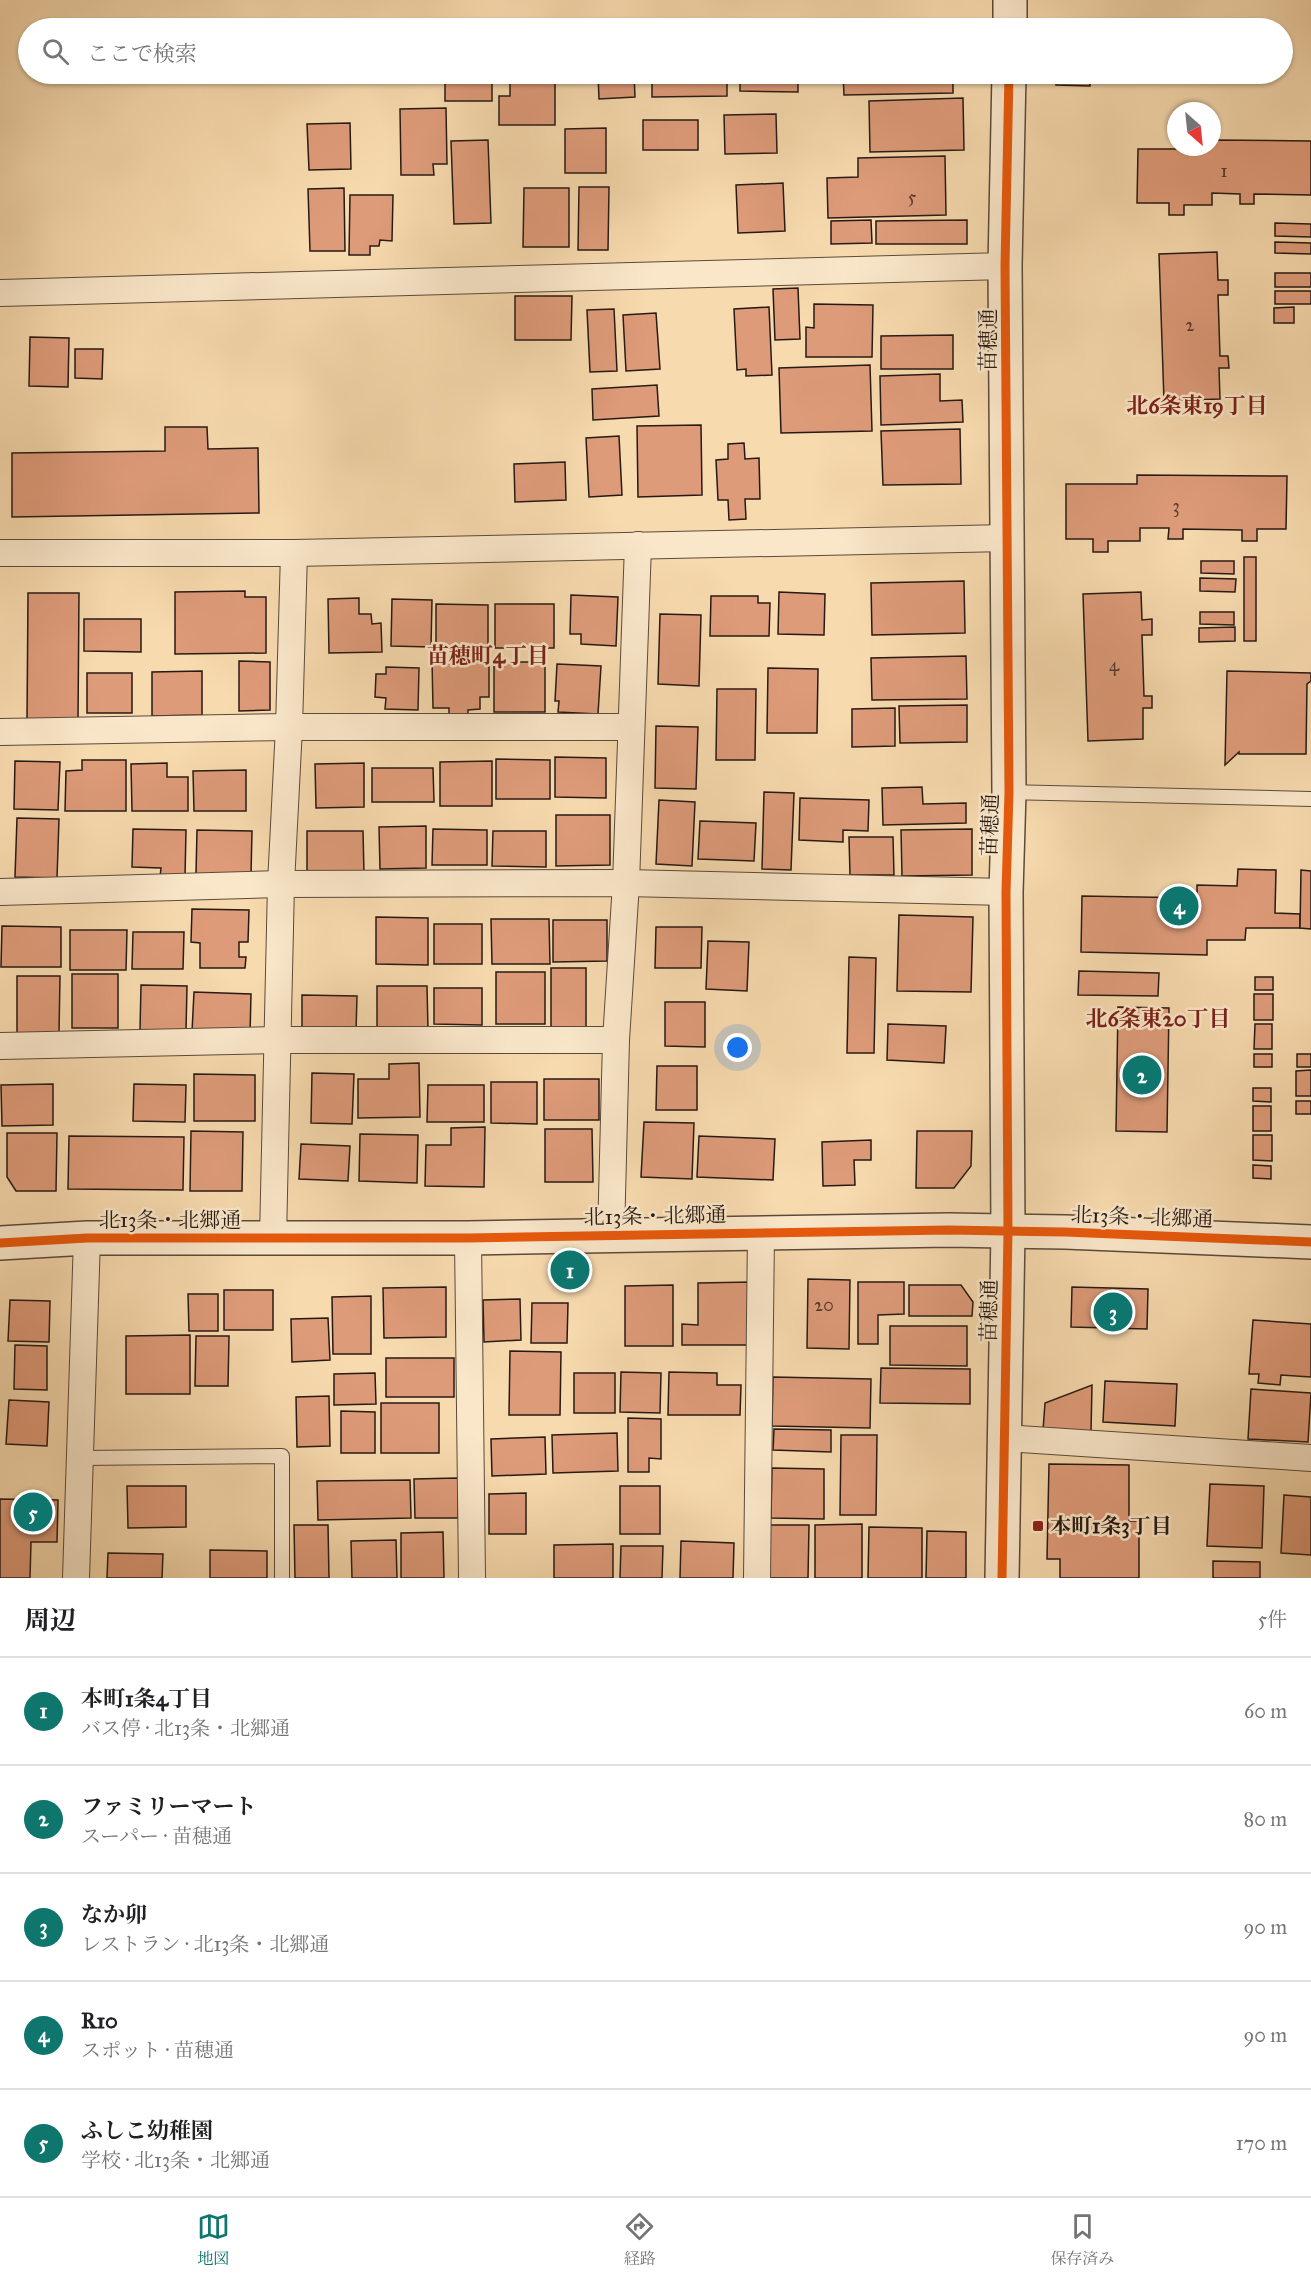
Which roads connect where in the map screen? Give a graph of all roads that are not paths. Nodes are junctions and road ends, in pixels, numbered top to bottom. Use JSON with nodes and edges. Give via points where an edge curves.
{"nodes":[{"id":1,"x":1010,"y":0,"type":"edge"},
{"id":2,"x":1010,"y":18,"type":"edge"},
{"id":3,"x":1009,"y":84,"type":"edge"},
{"id":4,"x":1005,"y":266,"type":"junction"},
{"id":5,"x":0,"y":293,"type":"edge"},
{"id":6,"x":1007,"y":538,"type":"junction"},
{"id":7,"x":638,"y":546,"type":"junction"},
{"id":8,"x":0,"y":553,"type":"edge"},
{"id":9,"x":294,"y":553,"type":"junction"},
{"id":10,"x":289,"y":727,"type":"junction"},
{"id":11,"x":631,"y":727,"type":"junction"},
{"id":12,"x":0,"y":732,"type":"edge"},
{"id":13,"x":1009,"y":792,"type":"junction"},
{"id":14,"x":1311,"y":800,"type":"edge"},
{"id":15,"x":626,"y":883,"type":"junction"},
{"id":16,"x":281,"y":884,"type":"junction"},
{"id":17,"x":0,"y":892,"type":"edge"},
{"id":18,"x":1006,"y":892,"type":"junction"},
{"id":19,"x":276,"y":1040,"type":"junction"},
{"id":20,"x":616,"y":1040,"type":"junction"},
{"id":21,"x":0,"y":1046,"type":"edge"},
{"id":22,"x":1008,"y":1231,"type":"junction"},
{"id":23,"x":761,"y":1233,"type":"junction"},
{"id":24,"x":611,"y":1235,"type":"junction"},
{"id":25,"x":87,"y":1238,"type":"junction"},
{"id":26,"x":273,"y":1238,"type":"junction"},
{"id":27,"x":468,"y":1238,"type":"junction"},
{"id":28,"x":1311,"y":1242,"type":"edge"},
{"id":29,"x":0,"y":1243,"type":"edge"},
{"id":30,"x":1005,"y":1438,"type":"junction"},
{"id":31,"x":81,"y":1458,"type":"junction"},
{"id":32,"x":1311,"y":1458,"type":"edge"},
{"id":33,"x":76,"y":1578,"type":"edge"},
{"id":34,"x":282,"y":1578,"type":"edge"},
{"id":35,"x":472,"y":1578,"type":"edge"},
{"id":36,"x":757,"y":1578,"type":"edge"},
{"id":37,"x":1002,"y":1578,"type":"edge"}],
"edges":[{"from":1,"to":2,"type":"street"},
{"from":3,"to":4,"type":"street","name":"苗穂通"},
{"from":4,"to":5,"type":"street"},
{"from":4,"to":6,"type":"street","name":"苗穂通"},
{"from":6,"to":7,"type":"street"},
{"from":6,"to":13,"type":"street","name":"苗穂通"},
{"from":7,"to":9,"type":"street"},
{"from":7,"to":11,"type":"street"},
{"from":8,"to":9,"type":"street"},
{"from":9,"to":10,"type":"street"},
{"from":10,"to":11,"type":"street"},
{"from":10,"to":12,"type":"street"},
{"from":10,"to":16,"type":"street"},
{"from":11,"to":15,"type":"street"},
{"from":13,"to":14,"type":"lane"},
{"from":13,"to":18,"type":"street","name":"苗穂通"},
{"from":15,"to":16,"type":"street"},
{"from":15,"to":18,"type":"street"},
{"from":15,"to":20,"type":"street"},
{"from":16,"to":17,"type":"street"},
{"from":16,"to":19,"type":"street"},
{"from":18,"to":22,"type":"street","name":"苗穂通"},
{"from":19,"to":20,"type":"street"},
{"from":19,"to":21,"type":"street"},
{"from":19,"to":26,"type":"street"},
{"from":20,"to":24,"type":"street"},
{"from":22,"to":23,"type":"street","name":"北13条・北郷通"},
{"from":22,"to":28,"type":"street","name":"北13条・北郷通"},
{"from":22,"to":30,"type":"street","name":"苗穂通"},
{"from":23,"to":24,"type":"street","name":"北13条・北郷通"},
{"from":23,"to":36,"type":"street"},
{"from":24,"to":27,"type":"street","name":"北13条・北郷通"},
{"from":25,"to":26,"type":"street","name":"北13条・北郷通"},
{"from":25,"to":29,"type":"street","name":"北13条・北郷通"},
{"from":25,"to":31,"type":"street"},
{"from":26,"to":27,"type":"street","name":"北13条・北郷通"},
{"from":27,"to":35,"type":"street"},
{"from":30,"to":32,"type":"street"},
{"from":30,"to":37,"type":"street","name":"苗穂通"},
{"from":31,"to":33,"type":"street"},
{"from":31,"to":34,"type":"lane","via":[[282,1456]]}]}
